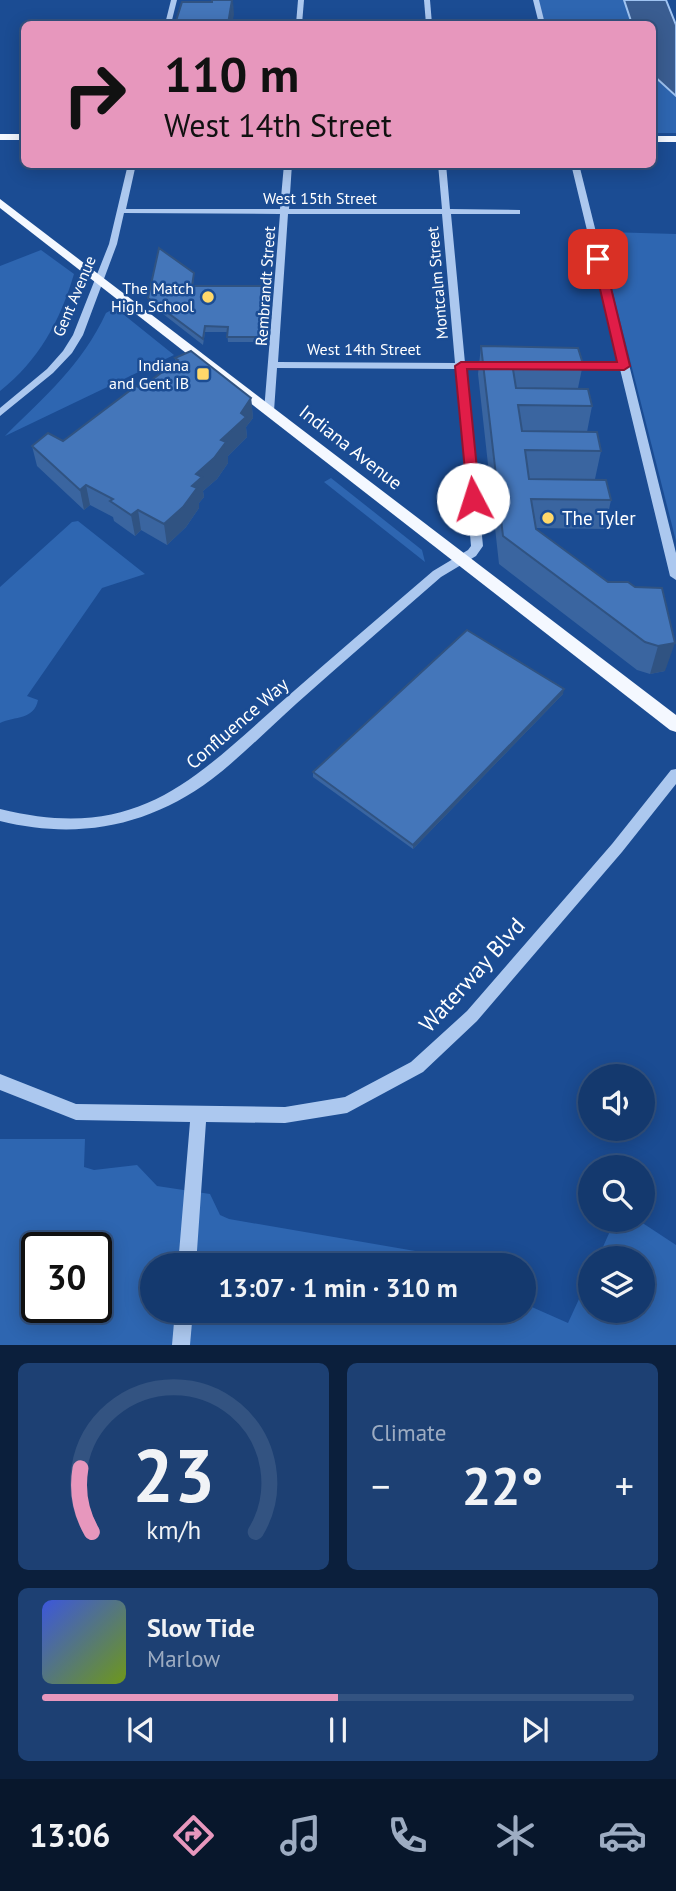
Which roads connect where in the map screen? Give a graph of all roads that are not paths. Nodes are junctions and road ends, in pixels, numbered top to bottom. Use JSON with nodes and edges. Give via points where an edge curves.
{"nodes":[{"id":1,"x":174,"y":0,"type":"edge"},
{"id":2,"x":301,"y":0,"type":"edge"},
{"id":3,"x":427,"y":0,"type":"edge"},
{"id":4,"x":536,"y":0,"type":"edge"},
{"id":5,"x":169,"y":21,"type":"edge"},
{"id":6,"x":299,"y":21,"type":"edge"},
{"id":7,"x":429,"y":21,"type":"edge"},
{"id":8,"x":541,"y":21,"type":"edge"},
{"id":9,"x":0,"y":137,"type":"edge"},
{"id":10,"x":21,"y":137,"type":"edge"},
{"id":11,"x":656,"y":139,"type":"edge"},
{"id":12,"x":676,"y":139,"type":"edge"},
{"id":13,"x":131,"y":168,"type":"edge"},
{"id":14,"x":288,"y":168,"type":"edge"},
{"id":15,"x":442,"y":168,"type":"edge"},
{"id":16,"x":577,"y":168,"type":"edge"},
{"id":17,"x":0,"y":202,"type":"edge"},
{"id":18,"x":122,"y":211,"type":"junction"},
{"id":19,"x":285,"y":212,"type":"junction"},
{"id":20,"x":447,"y":212,"type":"junction"},
{"id":21,"x":517,"y":212,"type":"dead end"},
{"id":22,"x":100,"y":279,"type":"junction"},
{"id":23,"x":273,"y":365,"type":"junction"},
{"id":24,"x":461,"y":366,"type":"junction"},
{"id":25,"x":510,"y":366,"type":"edge"},
{"id":26,"x":560,"y":366,"type":"edge"},
{"id":27,"x":624,"y":366,"type":"junction"},
{"id":28,"x":269,"y":411,"type":"junction"},
{"id":29,"x":0,"y":413,"type":"edge"},
{"id":30,"x":462,"y":560,"type":"junction"},
{"id":31,"x":676,"y":576,"type":"edge"},
{"id":32,"x":676,"y":725,"type":"edge"},
{"id":33,"x":676,"y":774,"type":"edge"},
{"id":34,"x":0,"y":814,"type":"edge"},
{"id":35,"x":0,"y":1082,"type":"edge"},
{"id":36,"x":199,"y":1114,"type":"junction"},
{"id":37,"x":188,"y":1253,"type":"edge"},
{"id":38,"x":183,"y":1323,"type":"edge"},
{"id":39,"x":181,"y":1345,"type":"edge"}],
"edges":[{"from":1,"to":5,"type":"street"},
{"from":2,"to":6,"type":"street"},
{"from":3,"to":7,"type":"street"},
{"from":4,"to":8,"type":"street"},
{"from":9,"to":10,"type":"main road"},
{"from":11,"to":12,"type":"main road"},
{"from":13,"to":18,"type":"street","name":"Gent Avenue"},
{"from":14,"to":19,"type":"street","name":"Rembrandt Street"},
{"from":15,"to":20,"type":"street","name":"Montcalm Street"},
{"from":16,"to":27,"type":"street"},
{"from":17,"to":22,"type":"main road","name":"Indiana Avenue"},
{"from":18,"to":19,"type":"street","name":"West 15th Street"},
{"from":18,"to":22,"type":"street","name":"Gent Avenue"},
{"from":19,"to":20,"type":"street","name":"West 15th Street"},
{"from":19,"to":23,"type":"street","name":"Rembrandt Street"},
{"from":20,"to":21,"type":"street","name":"West 15th Street"},
{"from":20,"to":24,"type":"street","name":"Montcalm Street"},
{"from":22,"to":28,"type":"main road","name":"Indiana Avenue"},
{"from":22,"to":29,"type":"street","name":"Gent Avenue","via":[[66,353]]},
{"from":23,"to":24,"type":"street","name":"West 14th Street"},
{"from":23,"to":28,"type":"street","name":"Rembrandt Street"},
{"from":24,"to":25,"type":"street","name":"West 14th Street"},
{"from":24,"to":30,"type":"street","name":"Montcalm Street","via":[[477,546]]},
{"from":26,"to":27,"type":"street"},
{"from":27,"to":31,"type":"street"},
{"from":28,"to":30,"type":"main road","name":"Indiana Avenue"},
{"from":30,"to":32,"type":"main road","name":"Indiana Avenue"},
{"from":30,"to":34,"type":"street","name":"Confluence Way","via":[[437,574],[210,773],[168,801],[141,813],[80,825],[36,823]]},
{"from":33,"to":36,"type":"street","name":"Waterway Blvd","via":[[472,1016],[417,1067],[347,1105],[285,1115]]},
{"from":35,"to":36,"type":"street","name":"Waterway Blvd","via":[[76,1112]]},
{"from":36,"to":37,"type":"street"},
{"from":38,"to":39,"type":"street"}]}
